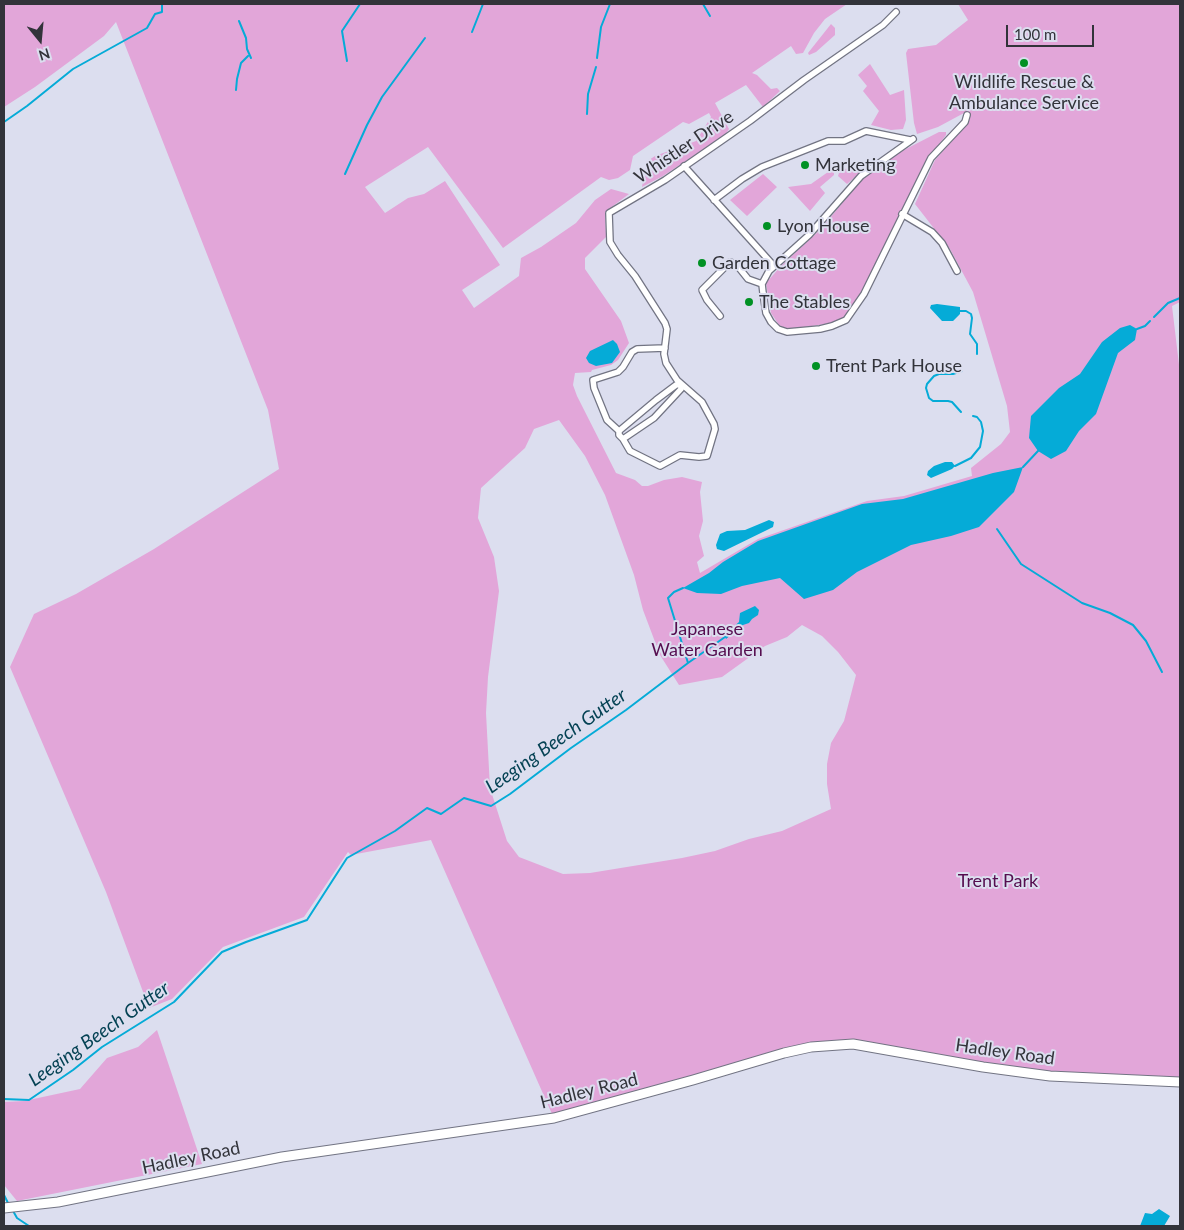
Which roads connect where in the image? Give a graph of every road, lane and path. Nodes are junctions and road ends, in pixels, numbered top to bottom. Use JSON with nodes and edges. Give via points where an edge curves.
{"nodes":[{"id":1,"x":896,"y":12,"type":"dead end"},
{"id":2,"x":967,"y":115,"type":"dead end"},
{"id":3,"x":684,"y":166,"type":"junction"},
{"id":4,"x":714,"y":200,"type":"junction"},
{"id":5,"x":902,"y":214,"type":"junction"},
{"id":6,"x":774,"y":266,"type":"junction"},
{"id":7,"x":957,"y":271,"type":"dead end"},
{"id":8,"x":762,"y":284,"type":"junction"},
{"id":9,"x":720,"y":316,"type":"dead end"},
{"id":10,"x":665,"y":348,"type":"junction"},
{"id":11,"x":681,"y":384,"type":"junction"},
{"id":12,"x":619,"y":431,"type":"junction"},
{"id":13,"x":623,"y":439,"type":"junction"},
{"id":14,"x":1180,"y":1082,"type":"edge"},
{"id":15,"x":4,"y":1208,"type":"edge"}],
"edges":[{"from":1,"to":3,"type":"street","name":"Whistler Drive","via":[[883,25]]},
{"from":2,"to":5,"type":"street","via":[[965,122],[931,158]]},
{"from":3,"to":4,"type":"street"},
{"from":3,"to":10,"type":"street","name":"Whistler Drive","via":[[609,213],[610,242],[665,323]]},
{"from":4,"to":6,"type":"street"},
{"from":4,"to":6,"type":"street","via":[[762,167],[828,141],[844,141],[866,131],[911,140],[860,176],[819,225]]},
{"from":5,"to":7,"type":"street","via":[[932,232]]},
{"from":5,"to":8,"type":"street","via":[[864,294],[846,320],[820,329],[781,331],[766,313]]},
{"from":6,"to":8,"type":"street"},
{"from":8,"to":9,"type":"street","via":[[748,279],[736,264],[730,262],[702,290]]},
{"from":10,"to":11,"type":"street","via":[[666,363]]},
{"from":10,"to":12,"type":"street","via":[[637,349],[618,372],[593,380],[607,420]]},
{"from":11,"to":12,"type":"street"},
{"from":11,"to":13,"type":"street","via":[[681,389],[654,418]]},
{"from":11,"to":13,"type":"street","via":[[702,402],[714,424],[715,432],[707,456],[680,455],[658,466],[630,451]]},
{"from":12,"to":13,"type":"street"},
{"from":14,"to":15,"type":"street","name":"Hadley Road","via":[[1050,1076],[853,1044],[812,1047],[554,1118],[282,1156],[67,1200]]}]}
